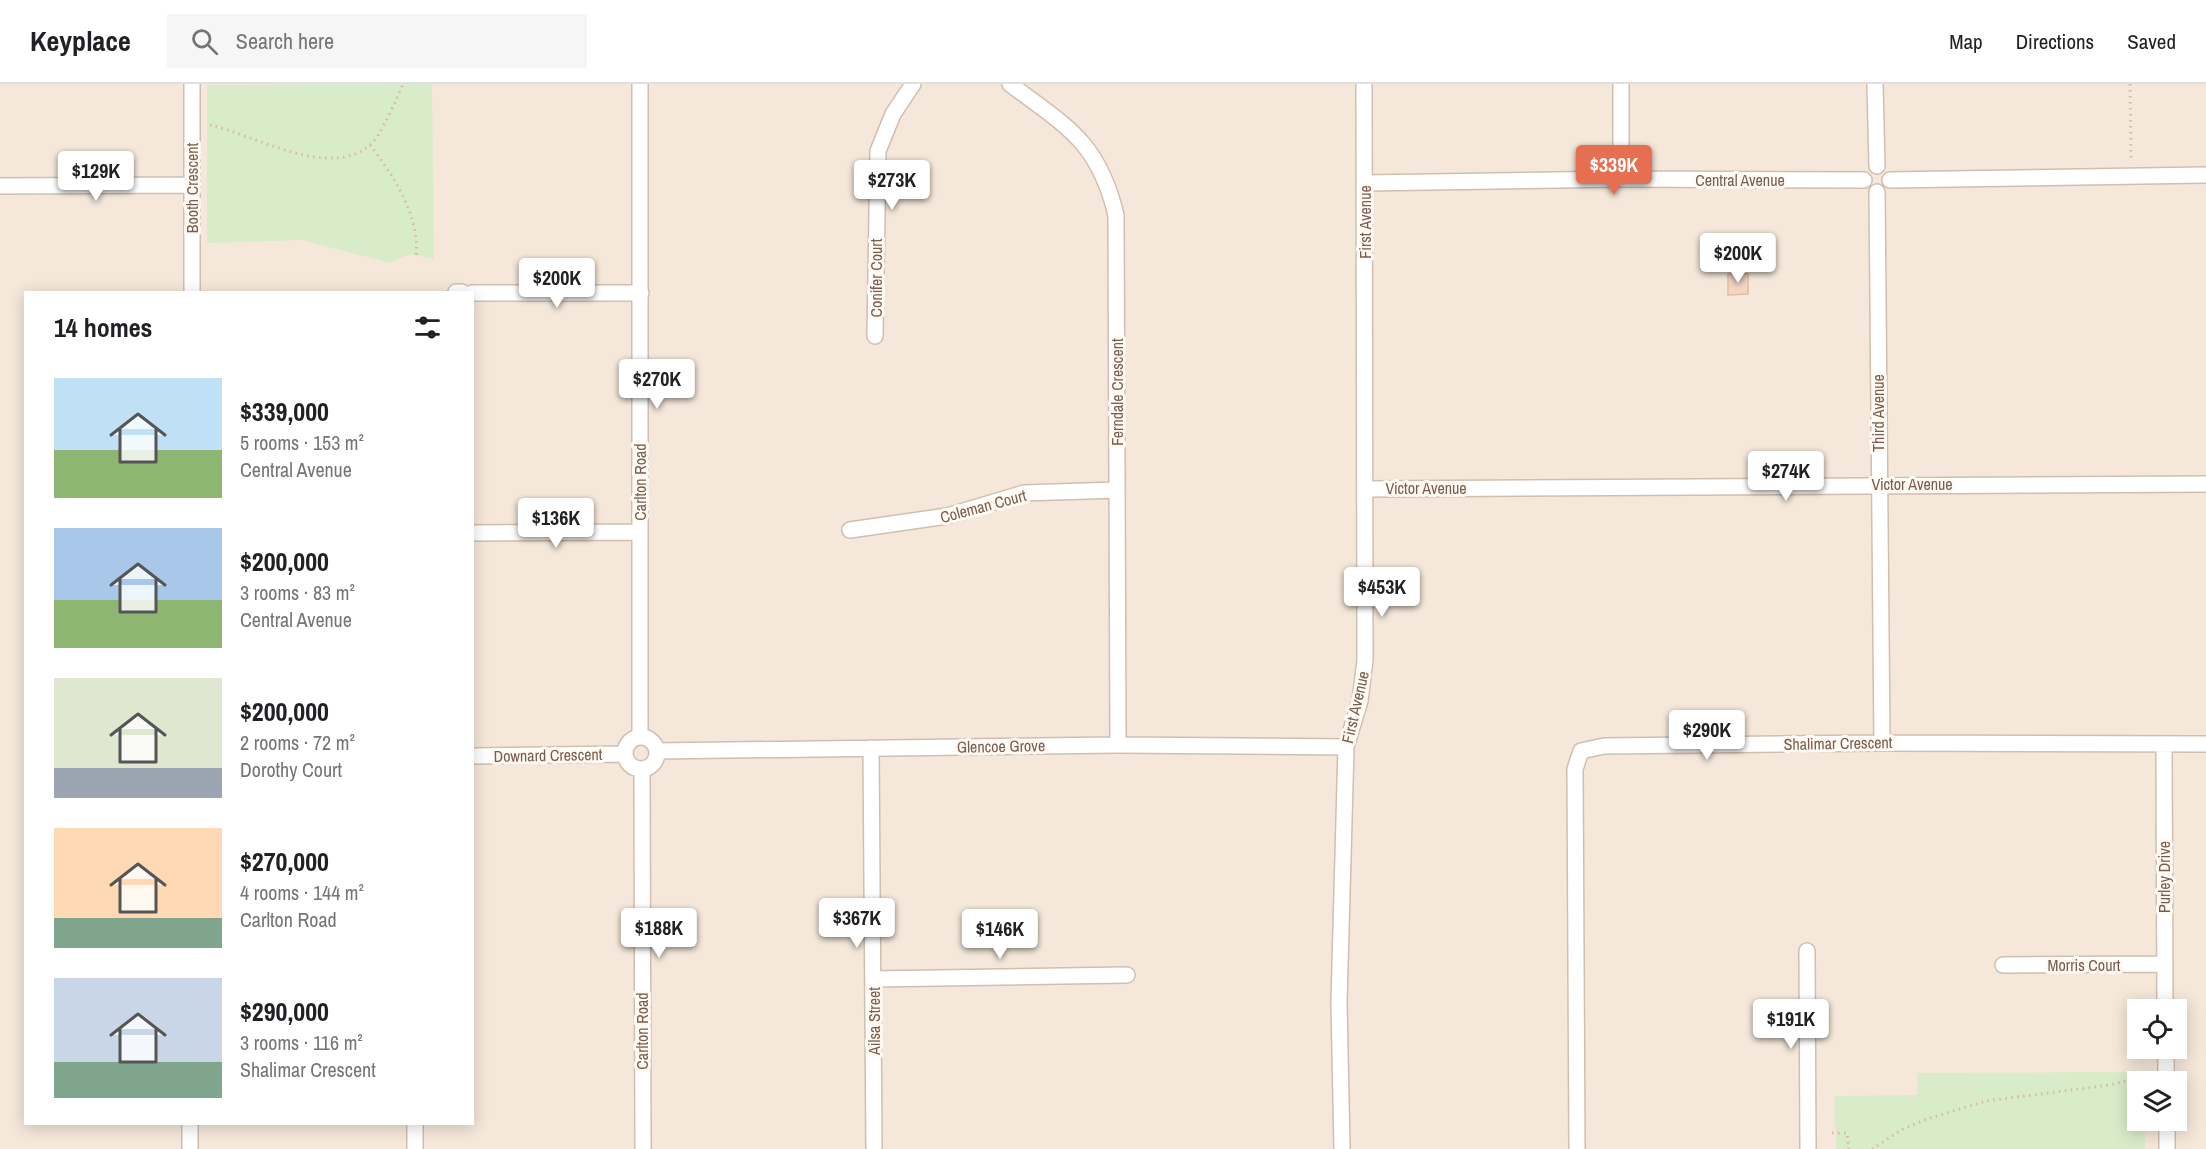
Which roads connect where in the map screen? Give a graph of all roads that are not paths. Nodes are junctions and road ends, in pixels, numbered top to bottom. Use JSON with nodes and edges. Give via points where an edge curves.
{"nodes":[{"id":1,"x":192,"y":84,"type":"edge"},
{"id":2,"x":640,"y":84,"type":"edge"},
{"id":3,"x":913,"y":84,"type":"edge"},
{"id":4,"x":1010,"y":84,"type":"edge"},
{"id":5,"x":1364,"y":84,"type":"edge"},
{"id":6,"x":1621,"y":84,"type":"edge"},
{"id":7,"x":1875,"y":84,"type":"edge"},
{"id":8,"x":1877,"y":166,"type":"junction"},
{"id":9,"x":2206,"y":175,"type":"edge"},
{"id":10,"x":1621,"y":179,"type":"junction"},
{"id":11,"x":1864,"y":180,"type":"junction"},
{"id":12,"x":1890,"y":180,"type":"junction"},
{"id":13,"x":1365,"y":183,"type":"junction"},
{"id":14,"x":192,"y":185,"type":"junction"},
{"id":15,"x":0,"y":186,"type":"edge"},
{"id":16,"x":1877,"y":192,"type":"junction"},
{"id":17,"x":192,"y":291,"type":"edge"},
{"id":18,"x":474,"y":292,"type":"edge"},
{"id":19,"x":641,"y":293,"type":"junction"},
{"id":20,"x":875,"y":336,"type":"dead end"},
{"id":21,"x":1878,"y":484,"type":"junction"},
{"id":22,"x":2206,"y":484,"type":"edge"},
{"id":23,"x":1365,"y":489,"type":"junction"},
{"id":24,"x":1117,"y":490,"type":"junction"},
{"id":25,"x":850,"y":530,"type":"dead end"},
{"id":26,"x":640,"y":532,"type":"junction"},
{"id":27,"x":474,"y":533,"type":"edge"},
{"id":28,"x":640,"y":736,"type":"junction"},
{"id":29,"x":1882,"y":743,"type":"junction"},
{"id":30,"x":2164,"y":744,"type":"junction"},
{"id":31,"x":2206,"y":744,"type":"edge"},
{"id":32,"x":1118,"y":745,"type":"junction"},
{"id":33,"x":1346,"y":747,"type":"junction"},
{"id":34,"x":871,"y":748,"type":"junction"},
{"id":35,"x":657,"y":751,"type":"junction"},
{"id":36,"x":624,"y":754,"type":"junction"},
{"id":37,"x":474,"y":756,"type":"edge"},
{"id":38,"x":642,"y":769,"type":"junction"},
{"id":39,"x":1808,"y":951,"type":"dead end"},
{"id":40,"x":2164,"y":964,"type":"junction"},
{"id":41,"x":2003,"y":965,"type":"dead end"},
{"id":42,"x":1127,"y":975,"type":"dead end"},
{"id":43,"x":874,"y":979,"type":"junction"},
{"id":44,"x":2165,"y":999,"type":"edge"},
{"id":45,"x":190,"y":1125,"type":"edge"},
{"id":46,"x":415,"y":1125,"type":"edge"},
{"id":47,"x":2167,"y":1131,"type":"edge"},
{"id":48,"x":190,"y":1149,"type":"edge"},
{"id":49,"x":415,"y":1149,"type":"edge"},
{"id":50,"x":643,"y":1149,"type":"edge"},
{"id":51,"x":874,"y":1149,"type":"edge"},
{"id":52,"x":1342,"y":1149,"type":"edge"},
{"id":53,"x":1576,"y":1149,"type":"edge"},
{"id":54,"x":1808,"y":1149,"type":"edge"},
{"id":55,"x":2168,"y":1149,"type":"edge"}],
"edges":[{"from":1,"to":14,"type":"street","name":"Booth Crescent"},
{"from":2,"to":19,"type":"street","name":"Carlton Road"},
{"from":3,"to":20,"type":"street","name":"Conifer Court","via":[[884,131],[878,151]]},
{"from":4,"to":24,"type":"street","name":"Ferndale Crescent","via":[[1075,133],[1103,172],[1111,192],[1116,215]]},
{"from":5,"to":13,"type":"street","name":"First Avenue"},
{"from":6,"to":10,"type":"street"},
{"from":7,"to":8,"type":"street"},
{"from":8,"to":11,"type":"street","via":[[1866,172]]},
{"from":8,"to":12,"type":"street","via":[[1886,170]]},
{"from":9,"to":12,"type":"street"},
{"from":10,"to":11,"type":"street","name":"Central Avenue"},
{"from":10,"to":13,"type":"street","name":"Central Avenue"},
{"from":11,"to":16,"type":"street","via":[[1867,187]]},
{"from":12,"to":16,"type":"street","via":[[1887,187]]},
{"from":13,"to":23,"type":"street","name":"First Avenue"},
{"from":14,"to":15,"type":"street"},
{"from":14,"to":17,"type":"street","name":"Booth Crescent"},
{"from":16,"to":21,"type":"street","name":"Third Avenue"},
{"from":18,"to":19,"type":"street"},
{"from":19,"to":26,"type":"street","name":"Carlton Road"},
{"from":21,"to":22,"type":"street","name":"Victor Avenue"},
{"from":21,"to":23,"type":"street","name":"Victor Avenue"},
{"from":21,"to":29,"type":"street","name":"Third Avenue"},
{"from":23,"to":33,"type":"street","name":"First Avenue","via":[[1365,660],[1360,700]]},
{"from":24,"to":25,"type":"street","name":"Coleman Court","via":[[1024,493],[947,516]]},
{"from":24,"to":32,"type":"street","name":"Ferndale Crescent"},
{"from":26,"to":27,"type":"street"},
{"from":26,"to":28,"type":"street","name":"Carlton Road"},
{"from":28,"to":35,"type":"street","via":[[649,738]]},
{"from":28,"to":36,"type":"street","via":[[630,740]]},
{"from":29,"to":30,"type":"street","name":"Shalimar Crescent"},
{"from":29,"to":53,"type":"street","name":"Shalimar Crescent","via":[[1604,746],[1581,751],[1575,769]]},
{"from":30,"to":31,"type":"street","name":"Shalimar Crescent"},
{"from":30,"to":40,"type":"street","name":"Purley Drive"},
{"from":32,"to":33,"type":"street","name":"Glencoe Grove"},
{"from":32,"to":34,"type":"street","name":"Glencoe Grove"},
{"from":33,"to":52,"type":"street","name":"First Avenue","via":[[1339,1002]]},
{"from":34,"to":35,"type":"street","name":"Glencoe Grove"},
{"from":34,"to":43,"type":"street","name":"Ailsa Street"},
{"from":35,"to":38,"type":"street","via":[[655,761]]},
{"from":36,"to":37,"type":"street","name":"Downard Crescent"},
{"from":36,"to":38,"type":"street","via":[[628,763]]},
{"from":38,"to":50,"type":"street","name":"Carlton Road"},
{"from":39,"to":54,"type":"street"},
{"from":40,"to":41,"type":"street","name":"Morris Court"},
{"from":40,"to":44,"type":"street","name":"Purley Drive"},
{"from":42,"to":43,"type":"street"},
{"from":43,"to":51,"type":"street","name":"Ailsa Street"},
{"from":45,"to":48,"type":"street"},
{"from":46,"to":49,"type":"street"},
{"from":47,"to":55,"type":"street"}]}
